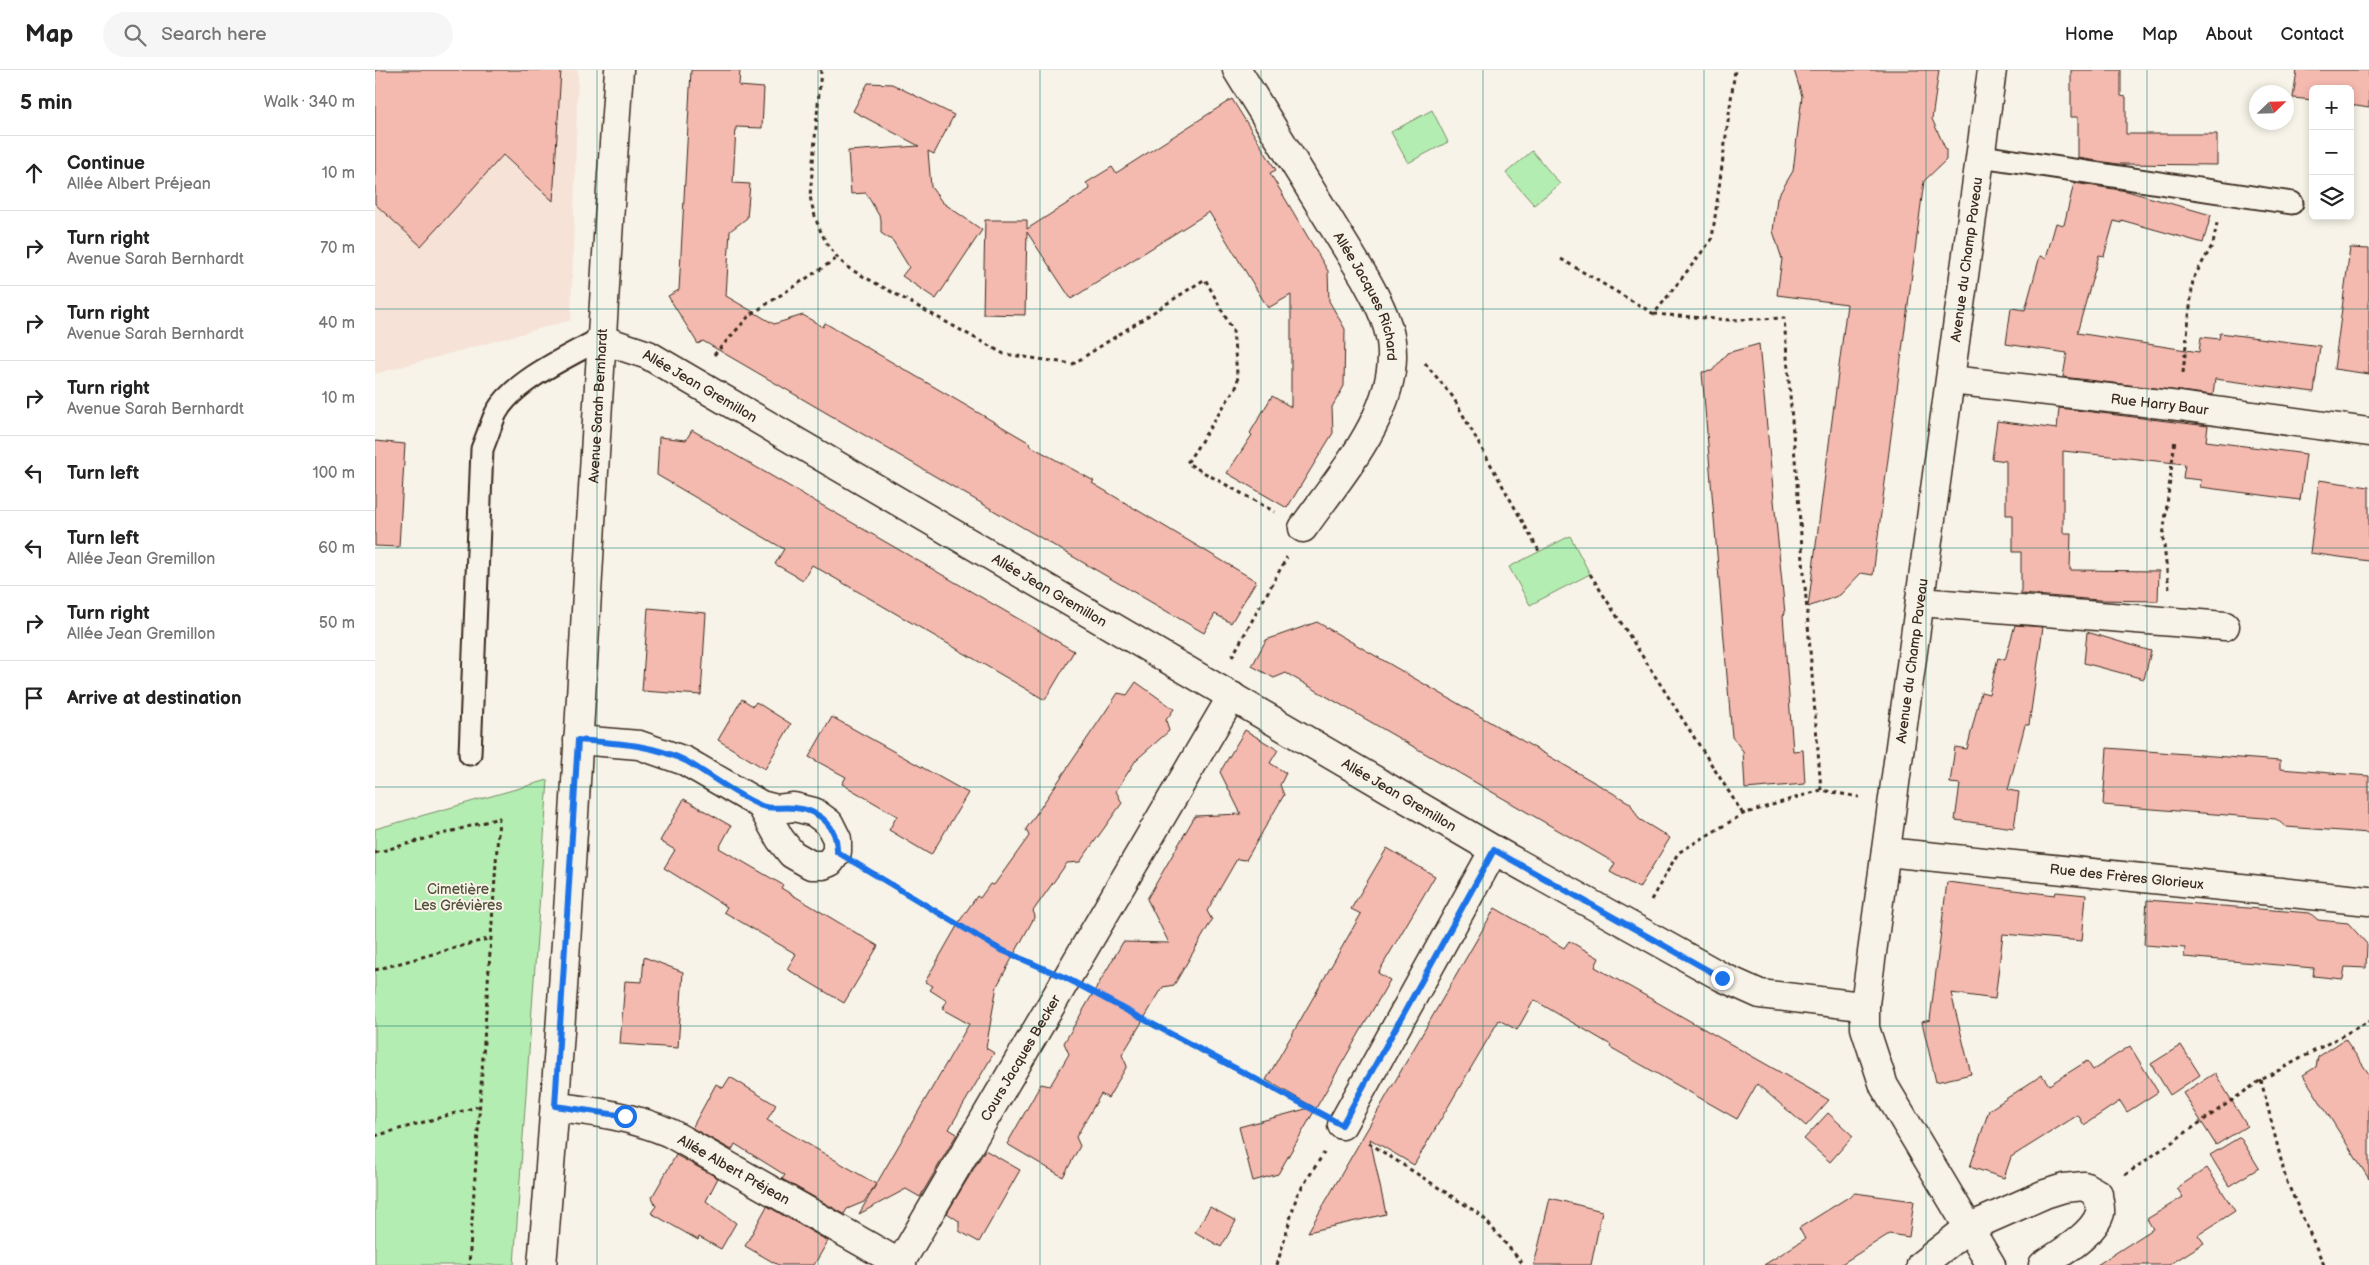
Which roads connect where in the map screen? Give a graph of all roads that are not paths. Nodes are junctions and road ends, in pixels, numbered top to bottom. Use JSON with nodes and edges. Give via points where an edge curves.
{"nodes":[{"id":1,"x":619,"y":70,"type":"edge"},
{"id":2,"x":1237,"y":70,"type":"edge"},
{"id":3,"x":1992,"y":70,"type":"edge"},
{"id":4,"x":1981,"y":156,"type":"junction"},
{"id":5,"x":2292,"y":203,"type":"dead end"},
{"id":6,"x":600,"y":340,"type":"junction"},
{"id":7,"x":1951,"y":380,"type":"junction"},
{"id":8,"x":2369,"y":432,"type":"edge"},
{"id":9,"x":1303,"y":528,"type":"road end"},
{"id":10,"x":1920,"y":602,"type":"junction"},
{"id":11,"x":2225,"y":626,"type":"dead end"},
{"id":12,"x":1224,"y":691,"type":"junction"},
{"id":13,"x":578,"y":740,"type":"junction"},
{"id":14,"x":470,"y":754,"type":"dead end"},
{"id":15,"x":761,"y":805,"type":"junction"},
{"id":16,"x":1494,"y":850,"type":"junction"},
{"id":17,"x":1886,"y":852,"type":"junction"},
{"id":18,"x":2369,"y":901,"type":"edge"},
{"id":19,"x":1865,"y":1004,"type":"junction"},
{"id":20,"x":555,"y":1106,"type":"junction"},
{"id":21,"x":1342,"y":1125,"type":"road end"},
{"id":22,"x":1968,"y":1228,"type":"junction"},
{"id":23,"x":900,"y":1264,"type":"edge"},
{"id":24,"x":542,"y":1265,"type":"edge"},
{"id":25,"x":1921,"y":1265,"type":"edge"},
{"id":26,"x":1991,"y":1265,"type":"edge"},
{"id":27,"x":2043,"y":1265,"type":"edge"}],
"edges":[{"from":1,"to":6,"type":"street","name":"Avenue Sarah Bernhardt"},
{"from":2,"to":9,"type":"street","name":"Allée Jacques Richard","via":[[1365,278],[1382,310],[1391,342],[1391,373],[1383,402],[1368,435]]},
{"from":3,"to":4,"type":"street","name":"Avenue du Champ Paveau"},
{"from":4,"to":5,"type":"lane"},
{"from":4,"to":7,"type":"street","name":"Avenue du Champ Paveau"},
{"from":6,"to":12,"type":"street","name":"Allée Jean Gremillon","via":[[648,355]]},
{"from":6,"to":13,"type":"street","name":"Avenue Sarah Bernhardt"},
{"from":6,"to":14,"type":"lane","via":[[550,366],[518,388],[497,411],[482,449]]},
{"from":7,"to":8,"type":"street","name":"Rue Harry Baur"},
{"from":7,"to":10,"type":"street","name":"Avenue du Champ Paveau"},
{"from":10,"to":11,"type":"street"},
{"from":10,"to":17,"type":"street","name":"Avenue du Champ Paveau"},
{"from":12,"to":16,"type":"street","name":"Allée Jean Gremillon"},
{"from":12,"to":23,"type":"street","name":"Cours Jacques Becker","via":[[1066,978]]},
{"from":13,"to":15,"type":"street","via":[[639,745],[661,751],[685,761]]},
{"from":13,"to":20,"type":"street","name":"Avenue Sarah Bernhardt"},
{"from":15,"to":15,"type":"street","via":[[792,854],[811,865],[830,862],[837,852],[837,839],[829,823],[814,812]]},
{"from":16,"to":19,"type":"street","name":"Allée Jean Gremillon","via":[[1722,978],[1760,994]]},
{"from":16,"to":21,"type":"street"},
{"from":17,"to":18,"type":"street","name":"Rue des Frères Glorieux"},
{"from":17,"to":19,"type":"street","name":"Avenue du Champ Paveau"},
{"from":19,"to":22,"type":"street","name":"Avenue du Champ Paveau","via":[[1865,1028],[1884,1086]]},
{"from":20,"to":23,"type":"street","name":"Allée Albert Préjean","via":[[644,1121]]},
{"from":20,"to":24,"type":"street","name":"Avenue Sarah Bernhardt"},
{"from":22,"to":25,"type":"street"},
{"from":22,"to":26,"type":"street","name":"Avenue du Champ Paveau"},
{"from":22,"to":27,"type":"street","via":[[2064,1188],[2084,1186],[2098,1194],[2100,1213],[2090,1229]]}]}
